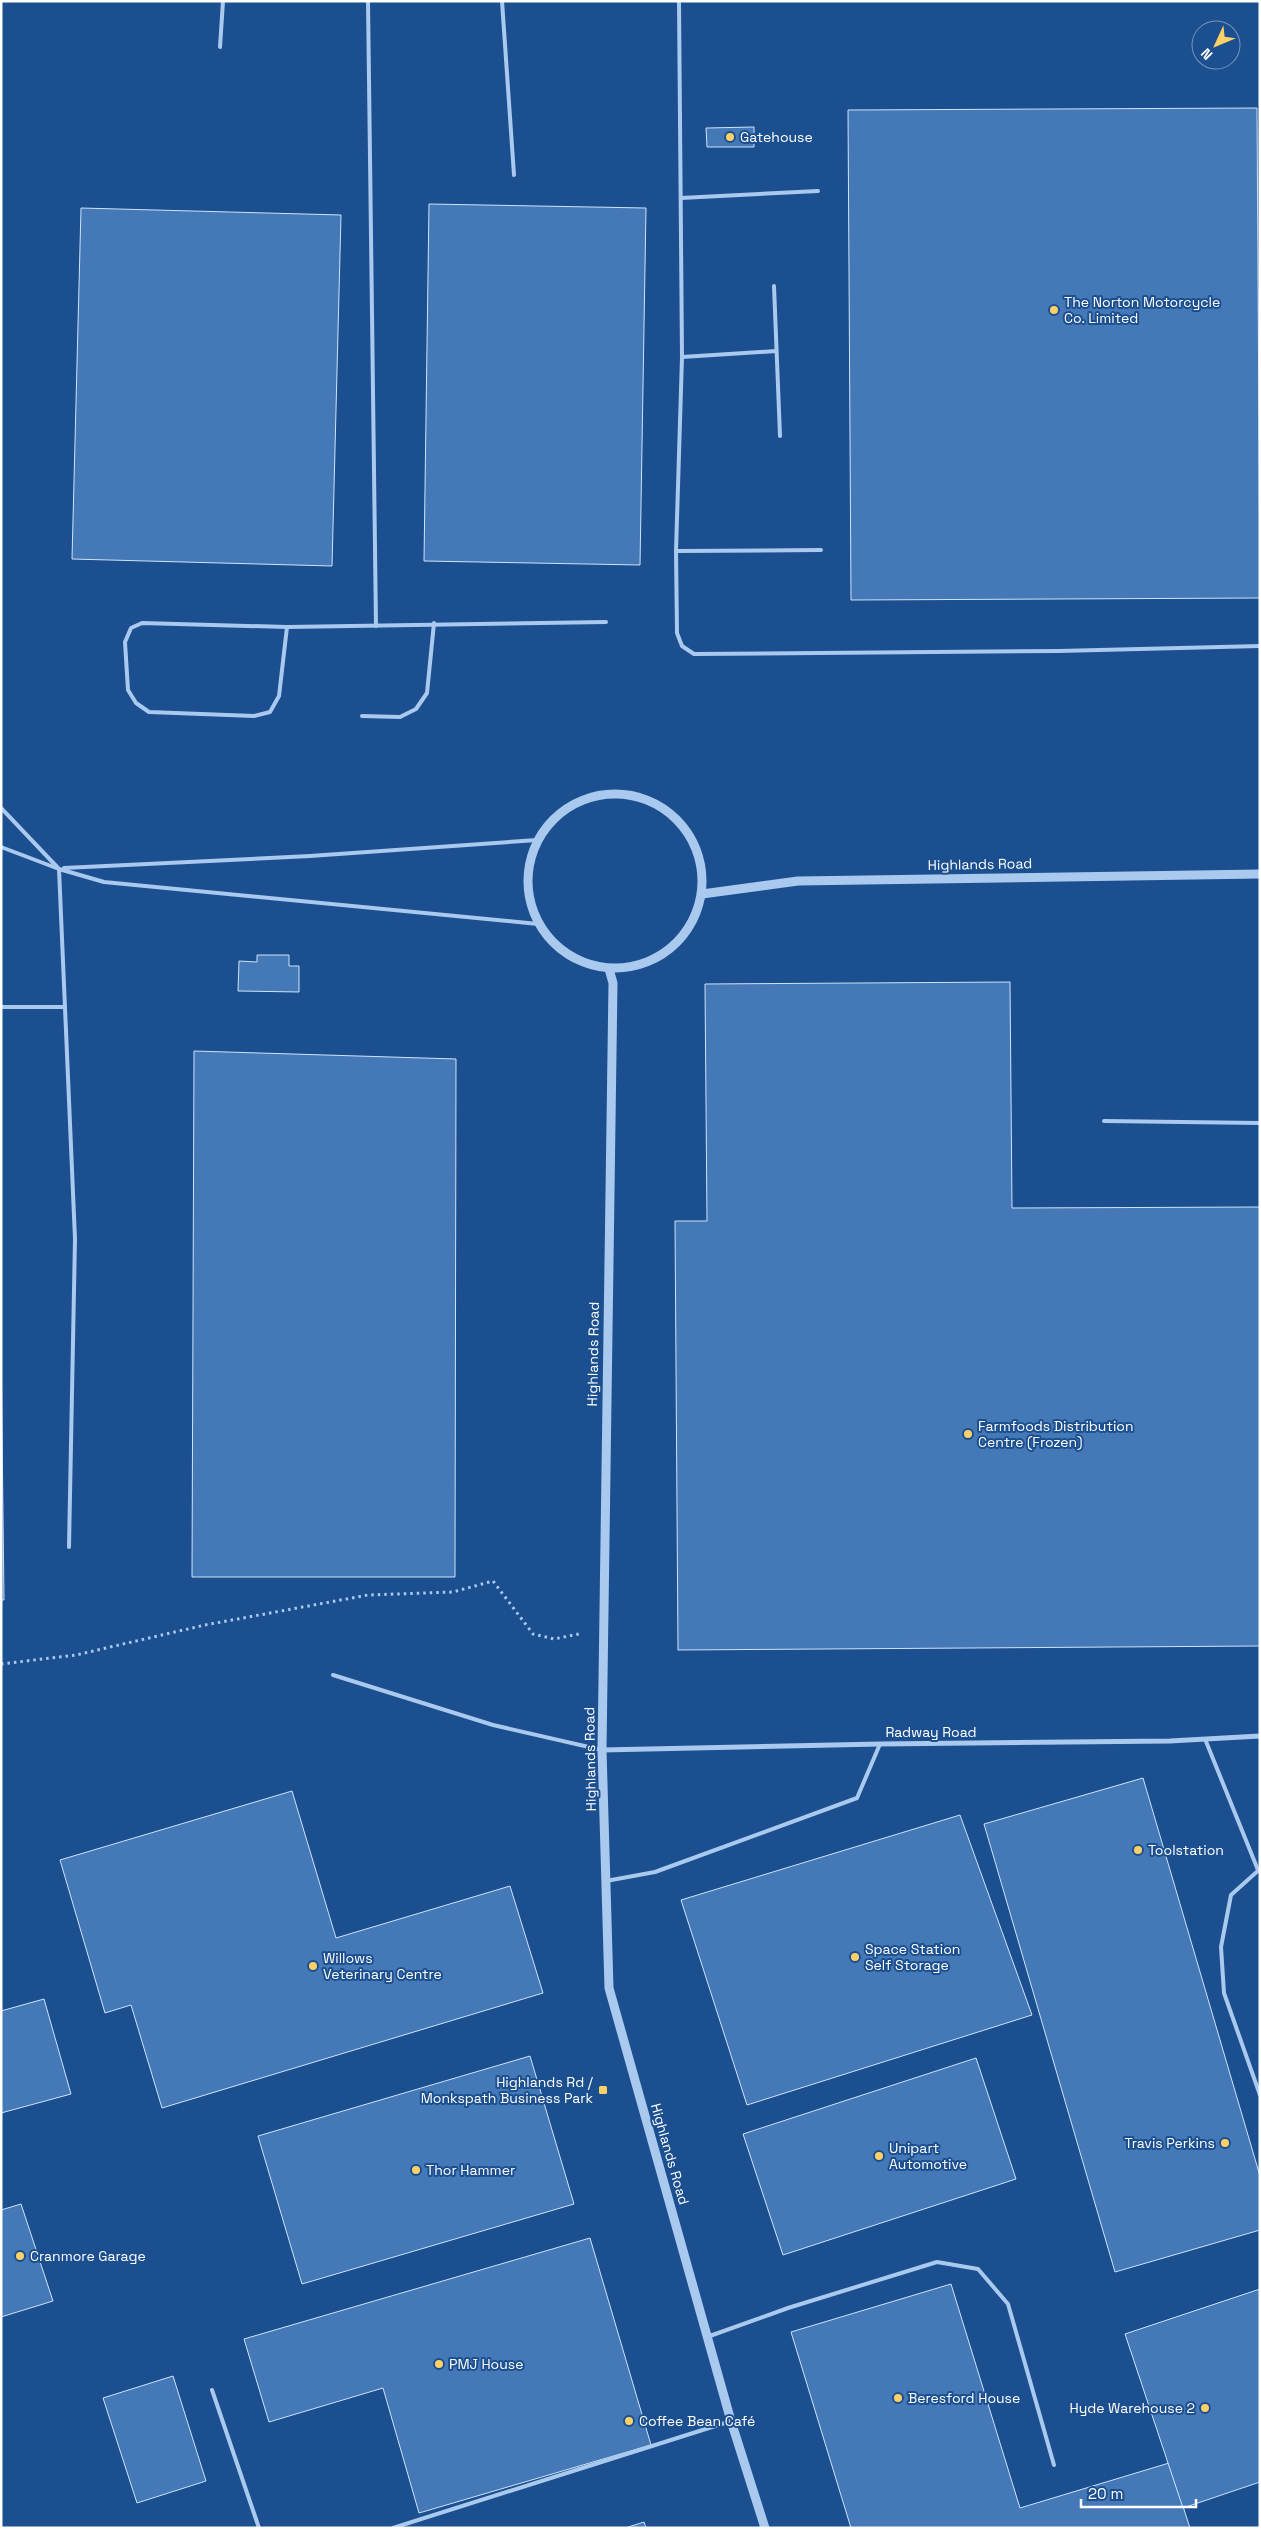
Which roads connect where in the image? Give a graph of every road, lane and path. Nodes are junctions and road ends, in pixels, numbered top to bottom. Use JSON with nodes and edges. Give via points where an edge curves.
{"nodes":[{"id":1,"x":223,"y":1,"type":"edge"},
{"id":2,"x":368,"y":1,"type":"edge"},
{"id":3,"x":502,"y":1,"type":"edge"},
{"id":4,"x":679,"y":1,"type":"edge"},
{"id":5,"x":220,"y":47,"type":"dead end"},
{"id":6,"x":514,"y":175,"type":"dead end"},
{"id":7,"x":818,"y":191,"type":"dead end"},
{"id":8,"x":682,"y":198,"type":"junction"},
{"id":9,"x":774,"y":286,"type":"dead end"},
{"id":10,"x":776,"y":351,"type":"junction"},
{"id":11,"x":682,"y":358,"type":"junction"},
{"id":12,"x":780,"y":436,"type":"dead end"},
{"id":13,"x":821,"y":550,"type":"dead end"},
{"id":14,"x":676,"y":551,"type":"junction"},
{"id":15,"x":606,"y":622,"type":"dead end"},
{"id":16,"x":434,"y":623,"type":"junction"},
{"id":17,"x":376,"y":626,"type":"junction"},
{"id":18,"x":287,"y":627,"type":"junction"},
{"id":19,"x":1260,"y":646,"type":"edge"},
{"id":20,"x":362,"y":716,"type":"dead end"},
{"id":21,"x":1,"y":808,"type":"edge"},
{"id":22,"x":537,"y":840,"type":"junction"},
{"id":23,"x":1,"y":847,"type":"edge"},
{"id":24,"x":59,"y":869,"type":"junction"},
{"id":25,"x":1260,"y":874,"type":"edge"},
{"id":26,"x":702,"y":894,"type":"junction"},
{"id":27,"x":538,"y":924,"type":"junction"},
{"id":28,"x":609,"y":969,"type":"junction"},
{"id":29,"x":1,"y":1007,"type":"edge"},
{"id":30,"x":66,"y":1007,"type":"junction"},
{"id":31,"x":1104,"y":1121,"type":"dead end"},
{"id":32,"x":1260,"y":1123,"type":"edge"},
{"id":33,"x":69,"y":1546,"type":"dead end"},
{"id":34,"x":604,"y":1630,"type":"junction"},
{"id":35,"x":1,"y":1664,"type":"edge"},
{"id":36,"x":333,"y":1675,"type":"dead end"},
{"id":37,"x":1260,"y":1736,"type":"edge"},
{"id":38,"x":1205,"y":1739,"type":"junction"},
{"id":39,"x":880,"y":1744,"type":"junction"},
{"id":40,"x":602,"y":1750,"type":"junction"},
{"id":41,"x":1259,"y":1869,"type":"edge"},
{"id":42,"x":606,"y":1881,"type":"junction"},
{"id":43,"x":1260,"y":2095,"type":"edge"},
{"id":44,"x":707,"y":2337,"type":"junction"},
{"id":45,"x":212,"y":2390,"type":"dead end"},
{"id":46,"x":731,"y":2421,"type":"junction"},
{"id":47,"x":1054,"y":2465,"type":"dead end"},
{"id":48,"x":259,"y":2528,"type":"edge"},
{"id":49,"x":393,"y":2528,"type":"edge"},
{"id":50,"x":765,"y":2528,"type":"edge"}],
"edges":[{"from":1,"to":5,"type":"lane"},
{"from":2,"to":17,"type":"lane"},
{"from":3,"to":6,"type":"lane"},
{"from":4,"to":8,"type":"lane"},
{"from":7,"to":8,"type":"lane"},
{"from":8,"to":11,"type":"lane"},
{"from":9,"to":10,"type":"lane"},
{"from":10,"to":11,"type":"lane"},
{"from":10,"to":12,"type":"lane"},
{"from":11,"to":14,"type":"lane"},
{"from":13,"to":14,"type":"lane"},
{"from":14,"to":19,"type":"lane","via":[[677,633],[682,646],[694,654]]},
{"from":15,"to":16,"type":"lane"},
{"from":16,"to":17,"type":"lane"},
{"from":16,"to":20,"type":"lane","via":[[427,693],[416,710],[400,717]]},
{"from":17,"to":18,"type":"lane"},
{"from":18,"to":18,"type":"lane","via":[[279,696],[270,712],[254,716],[149,712],[136,703],[128,690],[125,642],[131,628],[142,622]]},
{"from":21,"to":24,"type":"lane"},
{"from":22,"to":24,"type":"lane"},
{"from":22,"to":26,"type":"street","via":[[564,810],[594,797],[602,794],[643,798],[678,819],[699,854]]},
{"from":22,"to":27,"type":"street","via":[[527,882]]},
{"from":23,"to":24,"type":"lane"},
{"from":24,"to":27,"type":"lane","via":[[104,882]]},
{"from":24,"to":30,"type":"lane"},
{"from":25,"to":26,"type":"street","name":"Highlands Road","via":[[798,881]]},
{"from":26,"to":28,"type":"street","via":[[692,925],[670,950],[641,965]]},
{"from":27,"to":28,"type":"street","via":[[568,956]]},
{"from":28,"to":34,"type":"street","name":"Highlands Road","via":[[613,983]]},
{"from":29,"to":30,"type":"lane"},
{"from":30,"to":33,"type":"lane","via":[[76,1239]]},
{"from":31,"to":32,"type":"lane"},
{"from":34,"to":35,"type":"path","via":[[554,1639],[533,1634],[493,1582],[453,1592],[368,1596],[205,1625],[76,1655]]},
{"from":34,"to":40,"type":"street","name":"Highlands Road"},
{"from":36,"to":40,"type":"lane","via":[[493,1724]]},
{"from":37,"to":38,"type":"street","name":"Radway Road"},
{"from":38,"to":39,"type":"street","name":"Radway Road"},
{"from":38,"to":41,"type":"lane"},
{"from":39,"to":40,"type":"street","name":"Radway Road"},
{"from":39,"to":42,"type":"lane","via":[[857,1798],[655,1872]]},
{"from":40,"to":42,"type":"street","name":"Highlands Road"},
{"from":41,"to":43,"type":"lane","via":[[1231,1894],[1221,1947],[1224,1993]]},
{"from":42,"to":44,"type":"street","name":"Highlands Road","via":[[609,1988]]},
{"from":44,"to":46,"type":"street","name":"Highlands Road"},
{"from":44,"to":47,"type":"lane","via":[[937,2262],[978,2269],[1008,2304]]},
{"from":45,"to":48,"type":"lane"},
{"from":46,"to":49,"type":"lane"},
{"from":46,"to":50,"type":"street","name":"Highlands Road"}]}
